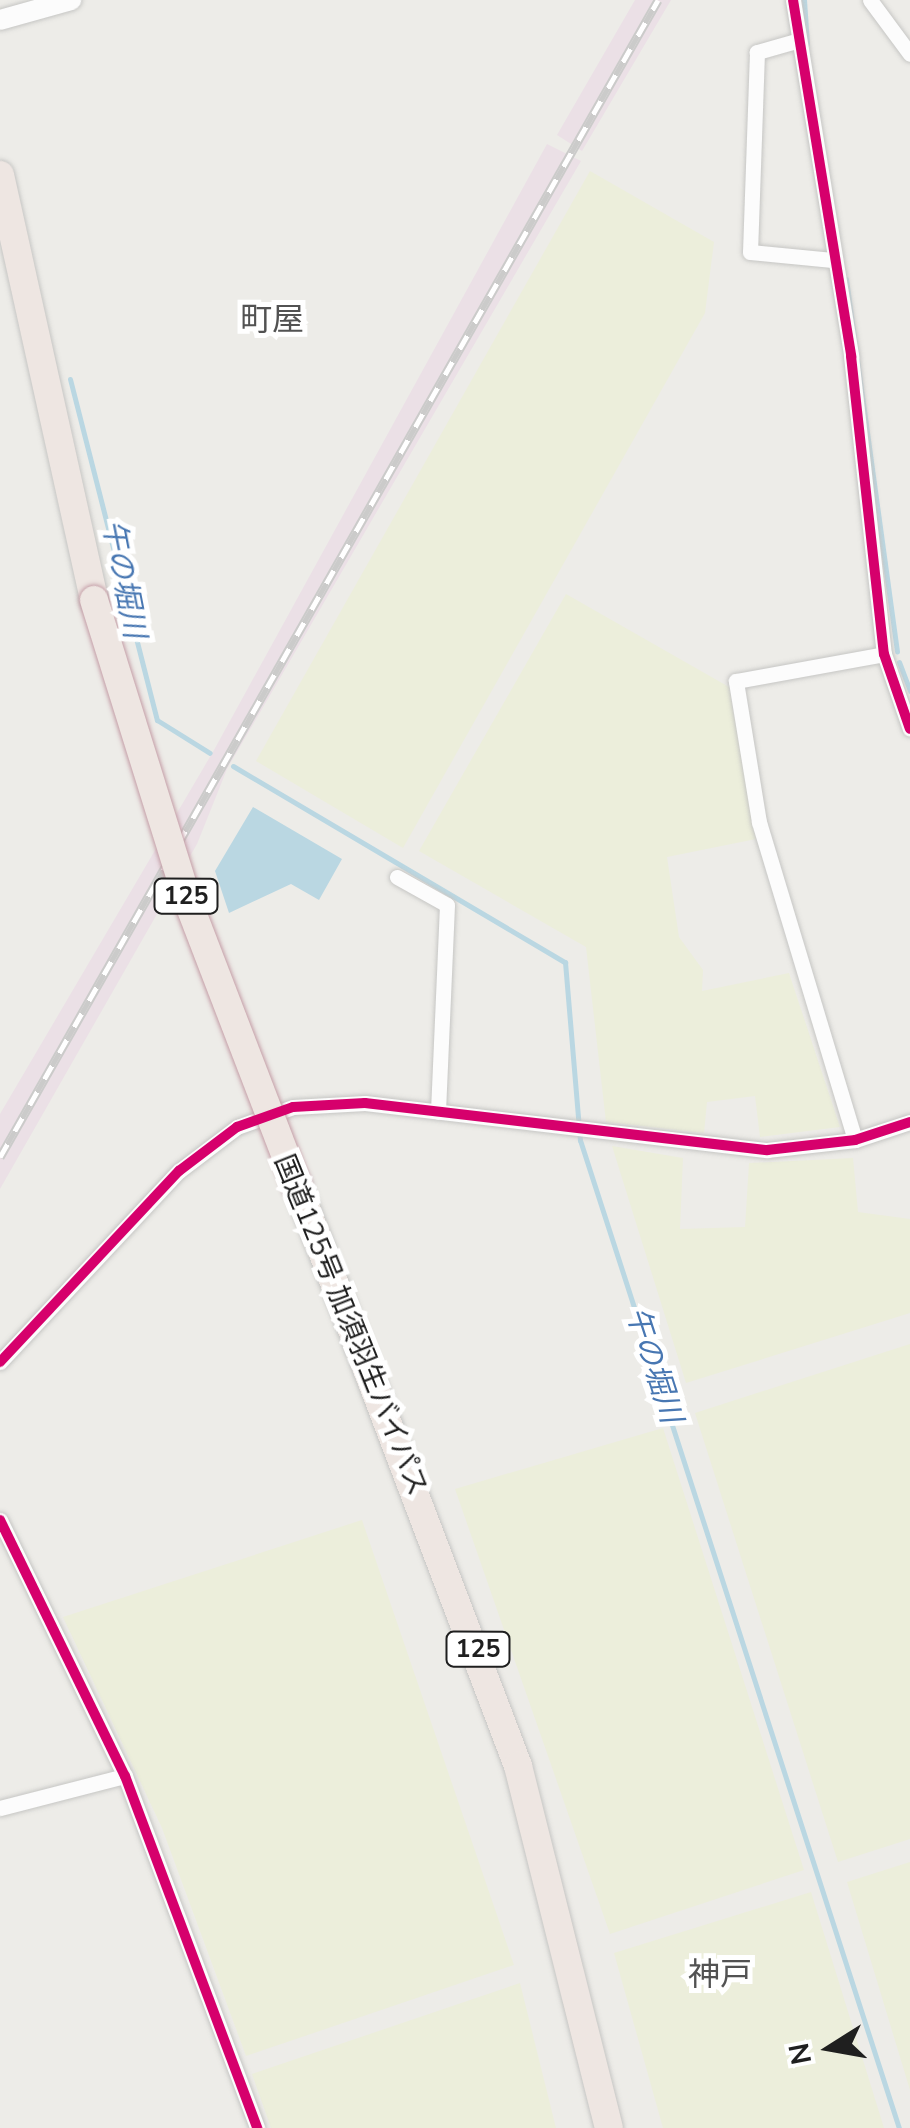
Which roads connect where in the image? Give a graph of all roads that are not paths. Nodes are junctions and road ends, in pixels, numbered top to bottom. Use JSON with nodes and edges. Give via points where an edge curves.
{"nodes":[{"id":1,"x":71,"y":0,"type":"edge"},
{"id":2,"x":793,"y":0,"type":"edge"},
{"id":3,"x":870,"y":0,"type":"edge"},
{"id":4,"x":0,"y":20,"type":"edge"},
{"id":5,"x":796,"y":41,"type":"junction"},
{"id":6,"x":910,"y":54,"type":"edge"},
{"id":7,"x":0,"y":175,"type":"edge"},
{"id":8,"x":833,"y":260,"type":"junction"},
{"id":9,"x":884,"y":654,"type":"junction"},
{"id":10,"x":910,"y":730,"type":"edge"},
{"id":11,"x":397,"y":878,"type":"dead end"},
{"id":12,"x":438,"y":1112,"type":"junction"},
{"id":13,"x":910,"y":1122,"type":"edge"},
{"id":14,"x":855,"y":1140,"type":"junction"},
{"id":15,"x":0,"y":1362,"type":"edge"},
{"id":16,"x":0,"y":1520,"type":"edge"},
{"id":17,"x":126,"y":1776,"type":"junction"},
{"id":18,"x":0,"y":1808,"type":"edge"},
{"id":19,"x":258,"y":2128,"type":"edge"},
{"id":20,"x":609,"y":2128,"type":"edge"}],
"edges":[{"from":1,"to":4,"type":"street"},
{"from":2,"to":5,"type":"street"},
{"from":3,"to":6,"type":"street"},
{"from":5,"to":8,"type":"street"},
{"from":5,"to":8,"type":"street","via":[[757,52],[750,252]]},
{"from":7,"to":20,"type":"highway","name":"国道125号 加須羽生バイパス","number":"125","bridge":true,"via":[[94,600],[187,900],[518,1766]]},
{"from":8,"to":9,"type":"street"},
{"from":9,"to":10,"type":"street"},
{"from":9,"to":14,"type":"street","via":[[736,681],[759,822]]},
{"from":11,"to":12,"type":"street","via":[[447,905]]},
{"from":12,"to":14,"type":"street","via":[[767,1150]]},
{"from":12,"to":15,"type":"street","via":[[323,1104],[237,1127],[179,1170]]},
{"from":13,"to":14,"type":"street"},
{"from":16,"to":17,"type":"street"},
{"from":17,"to":18,"type":"street"},
{"from":17,"to":19,"type":"street"}]}
